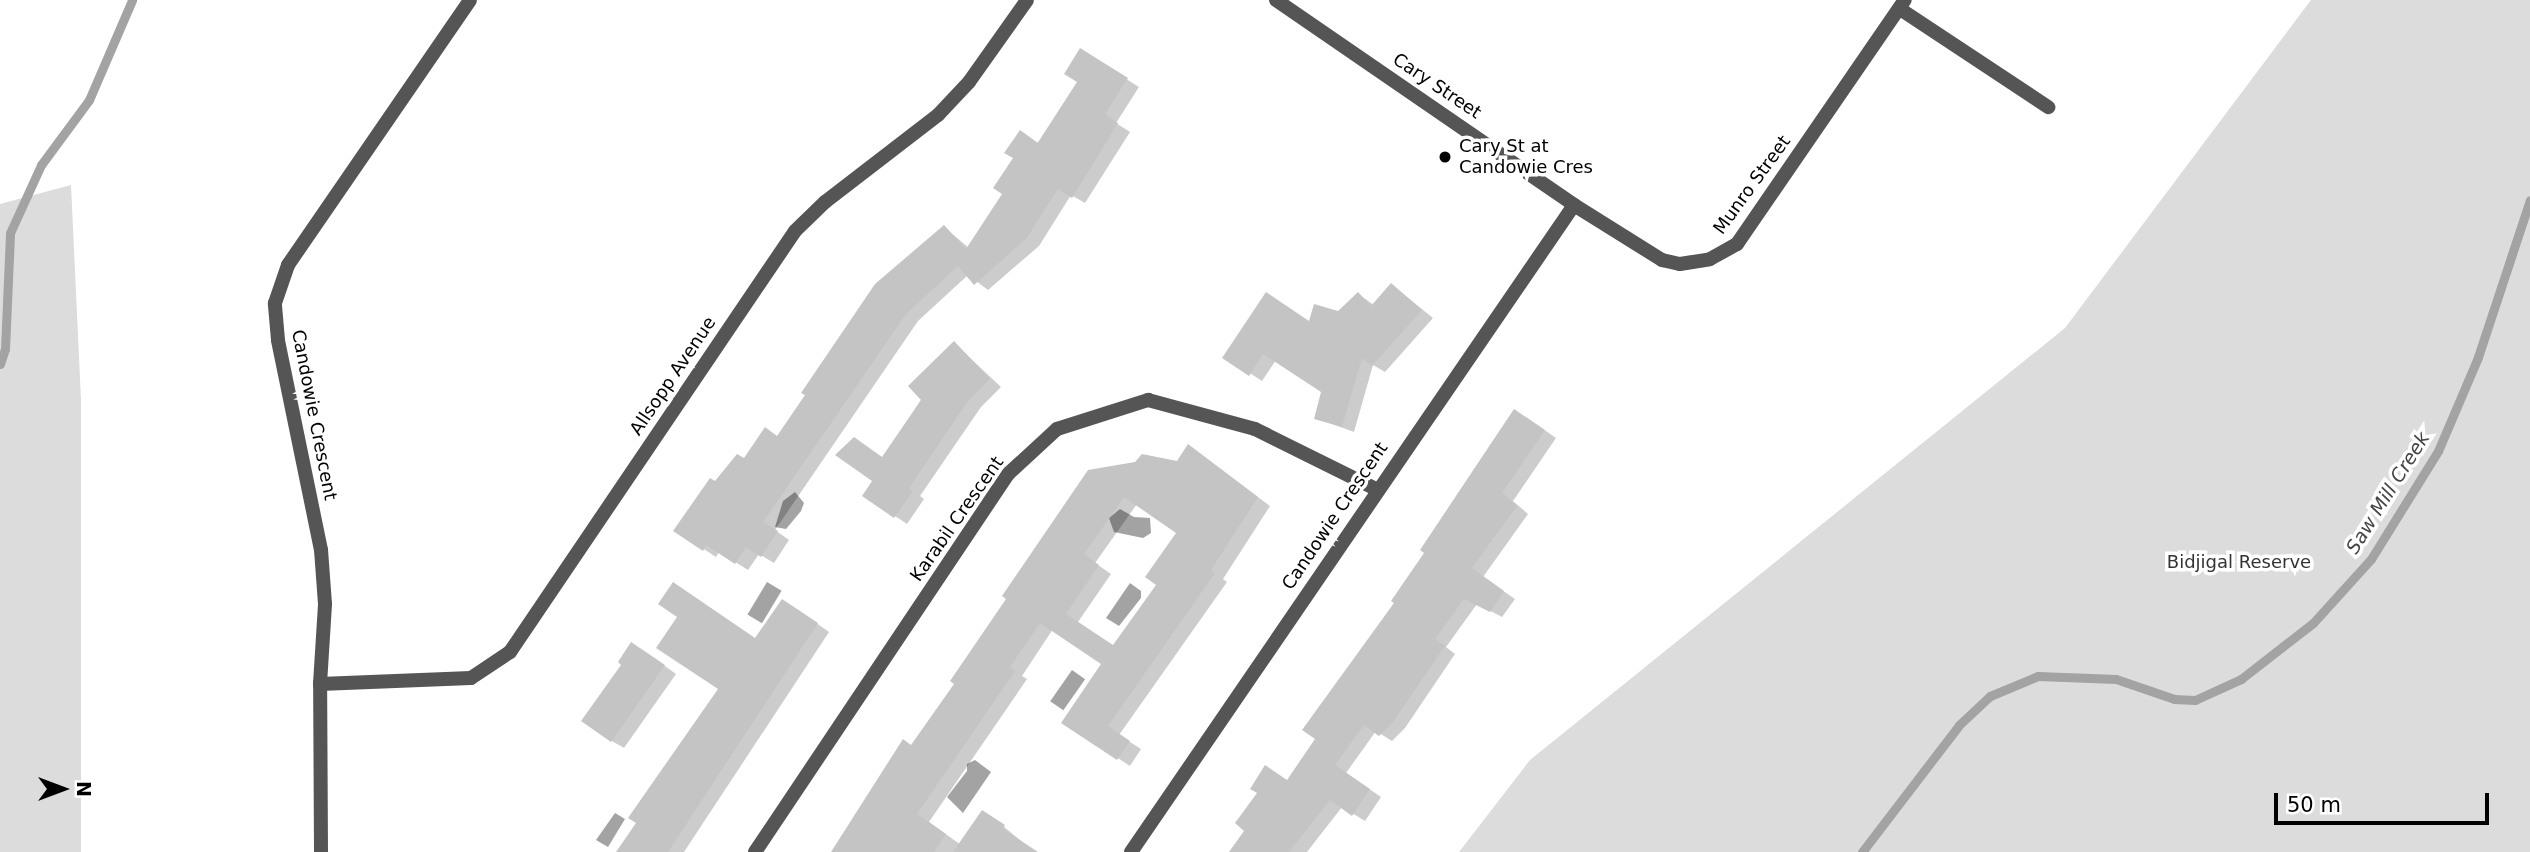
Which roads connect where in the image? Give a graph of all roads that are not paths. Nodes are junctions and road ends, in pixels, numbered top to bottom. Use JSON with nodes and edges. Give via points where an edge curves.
{"nodes":[{"id":1,"x":470,"y":0,"type":"edge"},
{"id":2,"x":1027,"y":0,"type":"edge"},
{"id":3,"x":1276,"y":0,"type":"edge"},
{"id":4,"x":1903,"y":4,"type":"edge"},
{"id":5,"x":2048,"y":107,"type":"dead end"},
{"id":6,"x":1574,"y":205,"type":"junction"},
{"id":7,"x":1376,"y":489,"type":"junction"},
{"id":8,"x":320,"y":684,"type":"junction"},
{"id":9,"x":321,"y":852,"type":"edge"},
{"id":10,"x":755,"y":852,"type":"edge"},
{"id":11,"x":1131,"y":852,"type":"edge"}],
"edges":[{"from":1,"to":8,"type":"street","name":"Candowie Crescent","via":[[288,265],[275,303],[278,340],[321,550],[325,604]]},
{"from":2,"to":8,"type":"street","name":"Allsopp Avenue","via":[[969,82],[938,115],[825,202],[795,231],[510,652],[471,678]]},
{"from":3,"to":6,"type":"street","name":"Cary Street"},
{"from":4,"to":5,"type":"street"},
{"from":4,"to":6,"type":"street","name":"Munro Street","via":[[1737,244],[1722,254],[1697,264],[1662,260]]},
{"from":6,"to":7,"type":"street","name":"Candowie Crescent"},
{"from":7,"to":10,"type":"street","name":"Karabil Crescent","via":[[1255,429],[1148,400],[1057,429],[1008,474]]},
{"from":7,"to":11,"type":"street","name":"Candowie Crescent"},
{"from":8,"to":9,"type":"street","name":"Candowie Crescent"}]}
